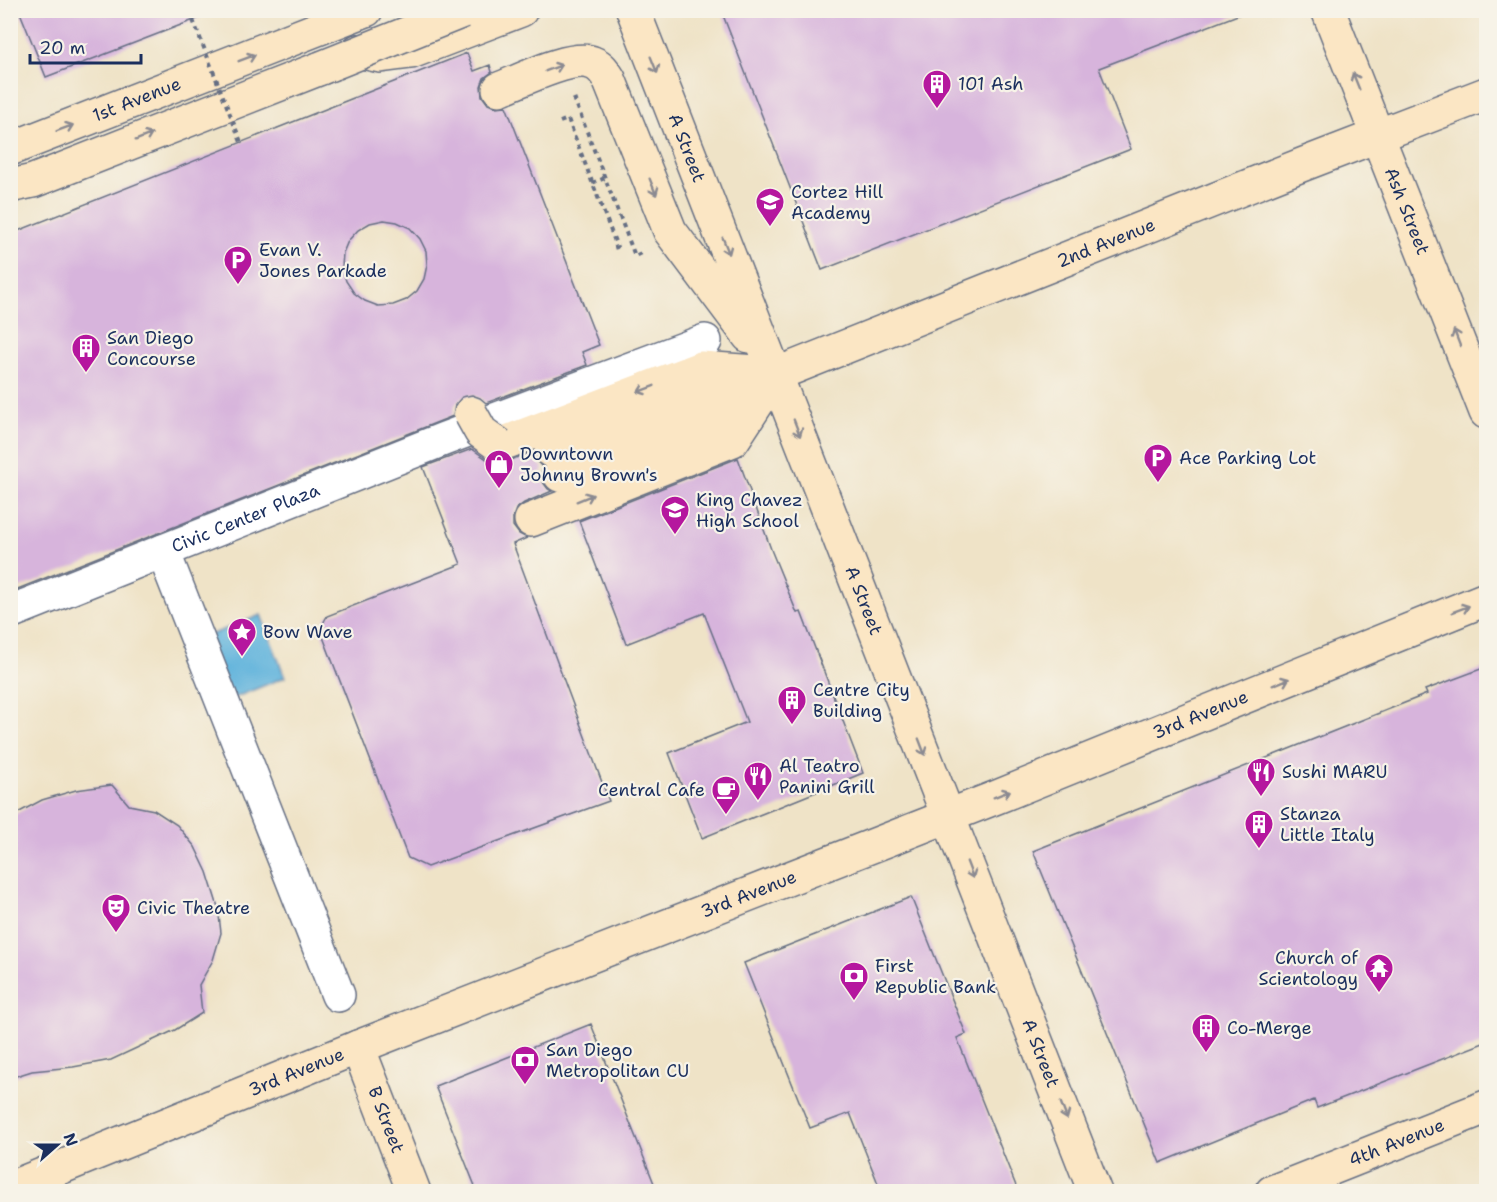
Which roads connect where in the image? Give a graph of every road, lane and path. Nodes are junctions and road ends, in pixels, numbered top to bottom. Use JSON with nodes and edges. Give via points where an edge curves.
{"nodes":[{"id":1,"x":366,"y":10,"type":"edge"},
{"id":2,"x":521,"y":10,"type":"edge"},
{"id":3,"x":1328,"y":10,"type":"edge"},
{"id":4,"x":464,"y":11,"type":"edge"},
{"id":5,"x":631,"y":15,"type":"edge"},
{"id":6,"x":193,"y":20,"type":"dead end"},
{"id":7,"x":294,"y":40,"type":"junction"},
{"id":8,"x":499,"y":89,"type":"dead end"},
{"id":9,"x":1486,"y":94,"type":"edge"},
{"id":10,"x":573,"y":96,"type":"dead end"},
{"id":11,"x":560,"y":122,"type":"dead end"},
{"id":12,"x":1377,"y":136,"type":"junction"},
{"id":13,"x":241,"y":142,"type":"dead end"},
{"id":14,"x":10,"y":149,"type":"edge"},
{"id":15,"x":605,"y":178,"type":"junction"},
{"id":16,"x":592,"y":183,"type":"junction"},
{"id":17,"x":10,"y":186,"type":"edge"},
{"id":18,"x":610,"y":249,"type":"dead end"},
{"id":19,"x":650,"y":250,"type":"dead end"},
{"id":20,"x":703,"y":355,"type":"junction"},
{"id":21,"x":776,"y":374,"type":"junction"},
{"id":22,"x":1486,"y":412,"type":"edge"},
{"id":23,"x":471,"y":414,"type":"dead end"},
{"id":24,"x":556,"y":463,"type":"dead end"},
{"id":25,"x":531,"y":520,"type":"dead end"},
{"id":26,"x":163,"y":551,"type":"junction"},
{"id":27,"x":1486,"y":599,"type":"edge"},
{"id":28,"x":10,"y":612,"type":"edge"},
{"id":29,"x":948,"y":816,"type":"junction"},
{"id":30,"x":338,"y":995,"type":"dead end"},
{"id":31,"x":358,"y":1047,"type":"junction"},
{"id":32,"x":1486,"y":1107,"type":"edge"},
{"id":33,"x":10,"y":1188,"type":"edge"},
{"id":34,"x":414,"y":1191,"type":"edge"},
{"id":35,"x":1095,"y":1191,"type":"edge"},
{"id":36,"x":1272,"y":1191,"type":"edge"}],
"edges":[{"from":1,"to":7,"type":"main road","name":"1st Avenue"},
{"from":2,"to":7,"type":"main road","via":[[411,52],[380,56]]},
{"from":12,"to":3,"type":"main road","name":"Ash Street","one_way":true},
{"from":17,"to":4,"type":"main road","one_way":true,"bridge":true,"via":[[33,181]]},
{"from":5,"to":21,"type":"main road","name":"A Street","one_way":true},
{"from":6,"to":13,"type":"path","bridge":true},
{"from":14,"to":7,"type":"main road","name":"1st Avenue","one_way":true},
{"from":8,"to":21,"type":"main road","one_way":true,"via":[[569,62],[592,62],[604,70],[670,231]]},
{"from":9,"to":12,"type":"main road","name":"2nd Avenue"},
{"from":10,"to":15,"type":"path"},
{"from":11,"to":16,"type":"path","via":[[568,119]]},
{"from":12,"to":21,"type":"main road","name":"2nd Avenue"},
{"from":22,"to":12,"type":"main road","name":"Ash Street","one_way":true},
{"from":15,"to":16,"type":"path"},
{"from":15,"to":19,"type":"path","via":[[635,256]]},
{"from":16,"to":18,"type":"path","via":[[617,247]]},
{"from":20,"to":21,"type":"main road"},
{"from":20,"to":23,"type":"main road","one_way":true,"bridge":true,"via":[[499,445],[482,432]]},
{"from":20,"to":26,"type":"street","name":"Civic Center Plaza","via":[[444,439]]},
{"from":21,"to":24,"type":"main road","name":"2nd Avenue","via":[[727,394],[707,391]]},
{"from":25,"to":21,"type":"main road","one_way":true,"via":[[733,440]]},
{"from":21,"to":29,"type":"main road","name":"A Street","one_way":true},
{"from":26,"to":28,"type":"street"},
{"from":26,"to":30,"type":"street","name":"Civic Center Plaza"},
{"from":29,"to":27,"type":"main road","name":"3rd Avenue","one_way":true},
{"from":29,"to":31,"type":"main road","name":"3rd Avenue"},
{"from":29,"to":35,"type":"main road","name":"A Street","one_way":true},
{"from":31,"to":33,"type":"main road","name":"3rd Avenue"},
{"from":31,"to":34,"type":"main road","name":"B Street"},
{"from":32,"to":36,"type":"main road","name":"4th Avenue"}]}
